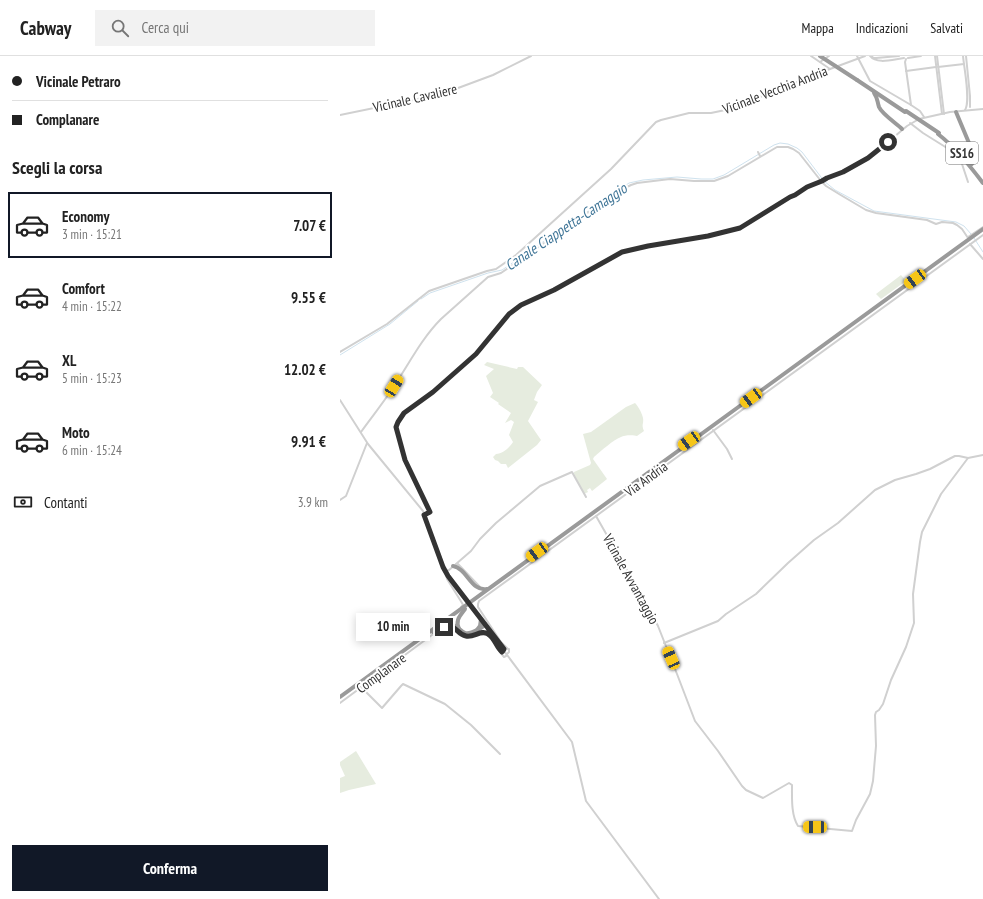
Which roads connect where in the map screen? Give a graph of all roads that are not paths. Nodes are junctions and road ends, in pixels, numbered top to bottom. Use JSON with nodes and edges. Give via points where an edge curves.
{"nodes":[{"id":1,"x":531,"y":56,"type":"edge"},
{"id":2,"x":811,"y":56,"type":"edge"},
{"id":3,"x":820,"y":56,"type":"edge"},
{"id":4,"x":824,"y":56,"type":"edge"},
{"id":5,"x":829,"y":56,"type":"edge"},
{"id":6,"x":865,"y":56,"type":"edge"},
{"id":7,"x":871,"y":56,"type":"edge"},
{"id":8,"x":899,"y":56,"type":"edge"},
{"id":9,"x":921,"y":56,"type":"edge"},
{"id":10,"x":936,"y":56,"type":"edge"},
{"id":11,"x":964,"y":56,"type":"edge"},
{"id":12,"x":858,"y":57,"type":"edge"},
{"id":13,"x":906,"y":58,"type":"edge"},
{"id":14,"x":820,"y":62,"type":"junction"},
{"id":15,"x":964,"y":64,"type":"junction"},
{"id":16,"x":937,"y":67,"type":"junction"},
{"id":17,"x":830,"y":69,"type":"junction"},
{"id":18,"x":906,"y":70,"type":"junction"},
{"id":19,"x":858,"y":80,"type":"junction"},
{"id":20,"x":872,"y":91,"type":"junction"},
{"id":21,"x":893,"y":104,"type":"junction"},
{"id":22,"x":911,"y":105,"type":"junction"},
{"id":23,"x":879,"y":107,"type":"junction"},
{"id":24,"x":968,"y":108,"type":"junction"},
{"id":25,"x":983,"y":109,"type":"edge"},
{"id":26,"x":943,"y":110,"type":"junction"},
{"id":27,"x":906,"y":112,"type":"junction"},
{"id":28,"x":950,"y":112,"type":"junction"},
{"id":29,"x":956,"y":112,"type":"junction"},
{"id":30,"x":943,"y":114,"type":"junction"},
{"id":31,"x":340,"y":115,"type":"edge"},
{"id":32,"x":938,"y":115,"type":"junction"},
{"id":33,"x":924,"y":117,"type":"junction"},
{"id":34,"x":910,"y":123,"type":"junction"},
{"id":35,"x":902,"y":129,"type":"junction"},
{"id":36,"x":938,"y":133,"type":"junction"},
{"id":37,"x":970,"y":146,"type":"junction"},
{"id":38,"x":957,"y":148,"type":"junction"},
{"id":39,"x":758,"y":152,"type":"dead end"},
{"id":40,"x":760,"y":156,"type":"junction"},
{"id":41,"x":972,"y":164,"type":"junction"},
{"id":42,"x":981,"y":178,"type":"edge"},
{"id":43,"x":822,"y":181,"type":"junction"},
{"id":44,"x":968,"y":182,"type":"dead end"},
{"id":45,"x":983,"y":183,"type":"edge"},
{"id":46,"x":983,"y":231,"type":"edge"},
{"id":47,"x":973,"y":238,"type":"junction"},
{"id":48,"x":983,"y":260,"type":"edge"},
{"id":49,"x":340,"y":352,"type":"edge"},
{"id":50,"x":340,"y":400,"type":"edge"},
{"id":51,"x":713,"y":430,"type":"junction"},
{"id":52,"x":361,"y":432,"type":"junction"},
{"id":53,"x":367,"y":443,"type":"junction"},
{"id":54,"x":983,"y":455,"type":"edge"},
{"id":55,"x":968,"y":458,"type":"junction"},
{"id":56,"x":732,"y":459,"type":"dead end"},
{"id":57,"x":586,"y":497,"type":"dead end"},
{"id":58,"x":340,"y":500,"type":"edge"},
{"id":59,"x":424,"y":515,"type":"junction"},
{"id":60,"x":596,"y":516,"type":"junction"},
{"id":61,"x":443,"y":567,"type":"junction"},
{"id":62,"x":452,"y":567,"type":"junction"},
{"id":63,"x":446,"y":571,"type":"junction"},
{"id":64,"x":448,"y":576,"type":"junction"},
{"id":65,"x":496,"y":584,"type":"junction"},
{"id":66,"x":475,"y":586,"type":"junction"},
{"id":67,"x":468,"y":604,"type":"junction"},
{"id":68,"x":465,"y":609,"type":"junction"},
{"id":69,"x":481,"y":619,"type":"joint"},
{"id":70,"x":481,"y":627,"type":"junction"},
{"id":71,"x":488,"y":629,"type":"joint"},
{"id":72,"x":460,"y":630,"type":"junction"},
{"id":73,"x":433,"y":632,"type":"junction"},
{"id":74,"x":664,"y":643,"type":"junction"},
{"id":75,"x":499,"y":649,"type":"junction"},
{"id":76,"x":503,"y":650,"type":"junction"},
{"id":77,"x":508,"y":651,"type":"junction"},
{"id":78,"x":504,"y":657,"type":"junction"},
{"id":79,"x":511,"y":659,"type":"junction"},
{"id":80,"x":361,"y":687,"type":"junction"},
{"id":81,"x":340,"y":699,"type":"edge"},
{"id":82,"x":500,"y":754,"type":"dead end"},
{"id":83,"x":659,"y":899,"type":"edge"}],
"edges":[{"from":1,"to":31,"type":"street","name":"Vicinale Cavaliere","via":[[493,75],[442,94]]},
{"from":2,"to":14,"type":"street"},
{"from":3,"to":19,"type":"highway","number":"SS16","bridge":true},
{"from":4,"to":19,"type":"highway","number":"SS16","bridge":true},
{"from":5,"to":14,"type":"street"},
{"from":6,"to":12,"type":"street","name":"Vicinale Vecchia Andria"},
{"from":7,"to":8,"type":"street"},
{"from":7,"to":13,"type":"street","via":[[877,61]]},
{"from":9,"to":13,"type":"street"},
{"from":10,"to":16,"type":"street"},
{"from":11,"to":15,"type":"street"},
{"from":11,"to":24,"type":"street","via":[[970,96]]},
{"from":12,"to":17,"type":"street","name":"Vicinale Vecchia Andria"},
{"from":12,"to":22,"type":"street","via":[[870,81]]},
{"from":13,"to":18,"type":"street"},
{"from":14,"to":17,"type":"street"},
{"from":15,"to":16,"type":"street"},
{"from":15,"to":24,"type":"street"},
{"from":16,"to":18,"type":"street"},
{"from":16,"to":26,"type":"street"},
{"from":17,"to":49,"type":"street","name":"Vicinale Vecchia Andria","via":[[730,109],[681,115],[656,122],[611,169],[516,255],[496,269],[430,291],[387,324]]},
{"from":18,"to":22,"type":"street"},
{"from":19,"to":20,"type":"highway","number":"SS16"},
{"from":19,"to":27,"type":"highway","number":"SS16"},
{"from":20,"to":21,"type":"highway","number":"SS16"},
{"from":20,"to":23,"type":"highway"},
{"from":21,"to":23,"type":"highway","via":[[884,101]]},
{"from":21,"to":27,"type":"highway","number":"SS16"},
{"from":22,"to":33,"type":"street"},
{"from":23,"to":35,"type":"highway"},
{"from":24,"to":25,"type":"street"},
{"from":24,"to":29,"type":"street"},
{"from":26,"to":28,"type":"street"},
{"from":26,"to":30,"type":"street"},
{"from":26,"to":32,"type":"street"},
{"from":27,"to":36,"type":"highway","number":"SS16","bridge":true},
{"from":28,"to":29,"type":"street"},
{"from":28,"to":30,"type":"street"},
{"from":29,"to":37,"type":"highway"},
{"from":30,"to":32,"type":"street"},
{"from":32,"to":33,"type":"street"},
{"from":33,"to":34,"type":"street"},
{"from":34,"to":35,"type":"street"},
{"from":34,"to":44,"type":"street","via":[[955,153]]},
{"from":35,"to":43,"type":"street","via":[[868,158]]},
{"from":36,"to":38,"type":"highway","number":"SS16"},
{"from":36,"to":42,"type":"highway","number":"SS16"},
{"from":37,"to":38,"type":"highway","via":[[966,152]]},
{"from":37,"to":41,"type":"highway"},
{"from":38,"to":41,"type":"highway","number":"SS16"},
{"from":39,"to":40,"type":"street"},
{"from":40,"to":43,"type":"street","via":[[777,147],[788,146],[799,153]]},
{"from":40,"to":52,"type":"street","via":[[728,176],[714,180],[670,179],[630,185],[501,273],[488,277],[434,326]]},
{"from":41,"to":42,"type":"highway","number":"SS16"},
{"from":42,"to":45,"type":"highway","number":"SS16"},
{"from":43,"to":47,"type":"street","via":[[838,194],[872,212],[928,220],[936,224],[953,223]]},
{"from":43,"to":59,"type":"street","via":[[807,187],[740,228],[622,252],[554,290],[521,305],[509,314],[476,354],[433,392],[404,413],[398,422],[396,427],[405,460],[430,512]]},
{"from":46,"to":47,"type":"highway"},
{"from":47,"to":48,"type":"street"},
{"from":47,"to":51,"type":"street","name":"Via Andria","via":[[919,281]]},
{"from":47,"to":62,"type":"street","name":"Via Andria","via":[[913,277],[489,587],[481,587],[460,565]]},
{"from":47,"to":65,"type":"highway"},
{"from":47,"to":68,"type":"highway"},
{"from":50,"to":52,"type":"street"},
{"from":51,"to":56,"type":"street"},
{"from":51,"to":60,"type":"street","name":"Via Andria"},
{"from":52,"to":53,"type":"street"},
{"from":53,"to":58,"type":"street","via":[[346,496]]},
{"from":53,"to":59,"type":"street"},
{"from":54,"to":55,"type":"street"},
{"from":55,"to":74,"type":"street","via":[[951,458],[875,490],[838,523],[814,540],[756,594],[718,621]]},
{"from":55,"to":74,"type":"street","name":"Vicinale Avvantaggio","via":[[941,494],[922,532],[913,594],[914,623],[883,704],[874,715],[876,746],[873,781],[870,794],[852,831],[798,826],[793,811],[792,785],[789,783],[763,798],[745,789],[695,721]]},
{"from":57,"to":62,"type":"street","via":[[572,472],[540,486],[496,523],[471,551]]},
{"from":59,"to":61,"type":"street"},
{"from":60,"to":74,"type":"street","name":"Vicinale Avvantaggio","via":[[649,609]]},
{"from":60,"to":77,"type":"street","name":"Via Andria","via":[[478,602],[478,607]]},
{"from":61,"to":62,"type":"street"},
{"from":61,"to":63,"type":"street"},
{"from":62,"to":63,"type":"street"},
{"from":62,"to":64,"type":"street"},
{"from":62,"to":66,"type":"highway","via":[[461,570]]},
{"from":63,"to":64,"type":"street"},
{"from":63,"to":81,"type":"street","name":"Complanare","via":[[447,579],[462,607]]},
{"from":64,"to":69,"type":"street","bridge":true},
{"from":65,"to":66,"type":"highway","via":[[485,590]]},
{"from":65,"to":67,"type":"highway"},
{"from":66,"to":67,"type":"highway","via":[[478,592]]},
{"from":67,"to":81,"type":"highway"},
{"from":68,"to":72,"type":"highway","via":[[457,621]]},
{"from":68,"to":73,"type":"highway"},
{"from":69,"to":70,"type":"highway"},
{"from":70,"to":71,"type":"highway"},
{"from":70,"to":72,"type":"highway","via":[[469,633]]},
{"from":71,"to":76,"type":"street"},
{"from":72,"to":73,"type":"highway","via":[[448,624]]},
{"from":73,"to":81,"type":"highway"},
{"from":75,"to":76,"type":"street","name":"Complanare"},
{"from":75,"to":78,"type":"street","name":"Complanare"},
{"from":75,"to":80,"type":"street","name":"Complanare","via":[[488,633],[482,632],[471,637],[454,627],[447,626]]},
{"from":76,"to":77,"type":"street"},
{"from":77,"to":78,"type":"street"},
{"from":77,"to":79,"type":"street"},
{"from":78,"to":79,"type":"street"},
{"from":79,"to":83,"type":"street","via":[[572,742],[586,801]]},
{"from":80,"to":81,"type":"street","name":"Complanare"},
{"from":80,"to":82,"type":"street","via":[[382,708],[404,684],[445,704]]}]}
